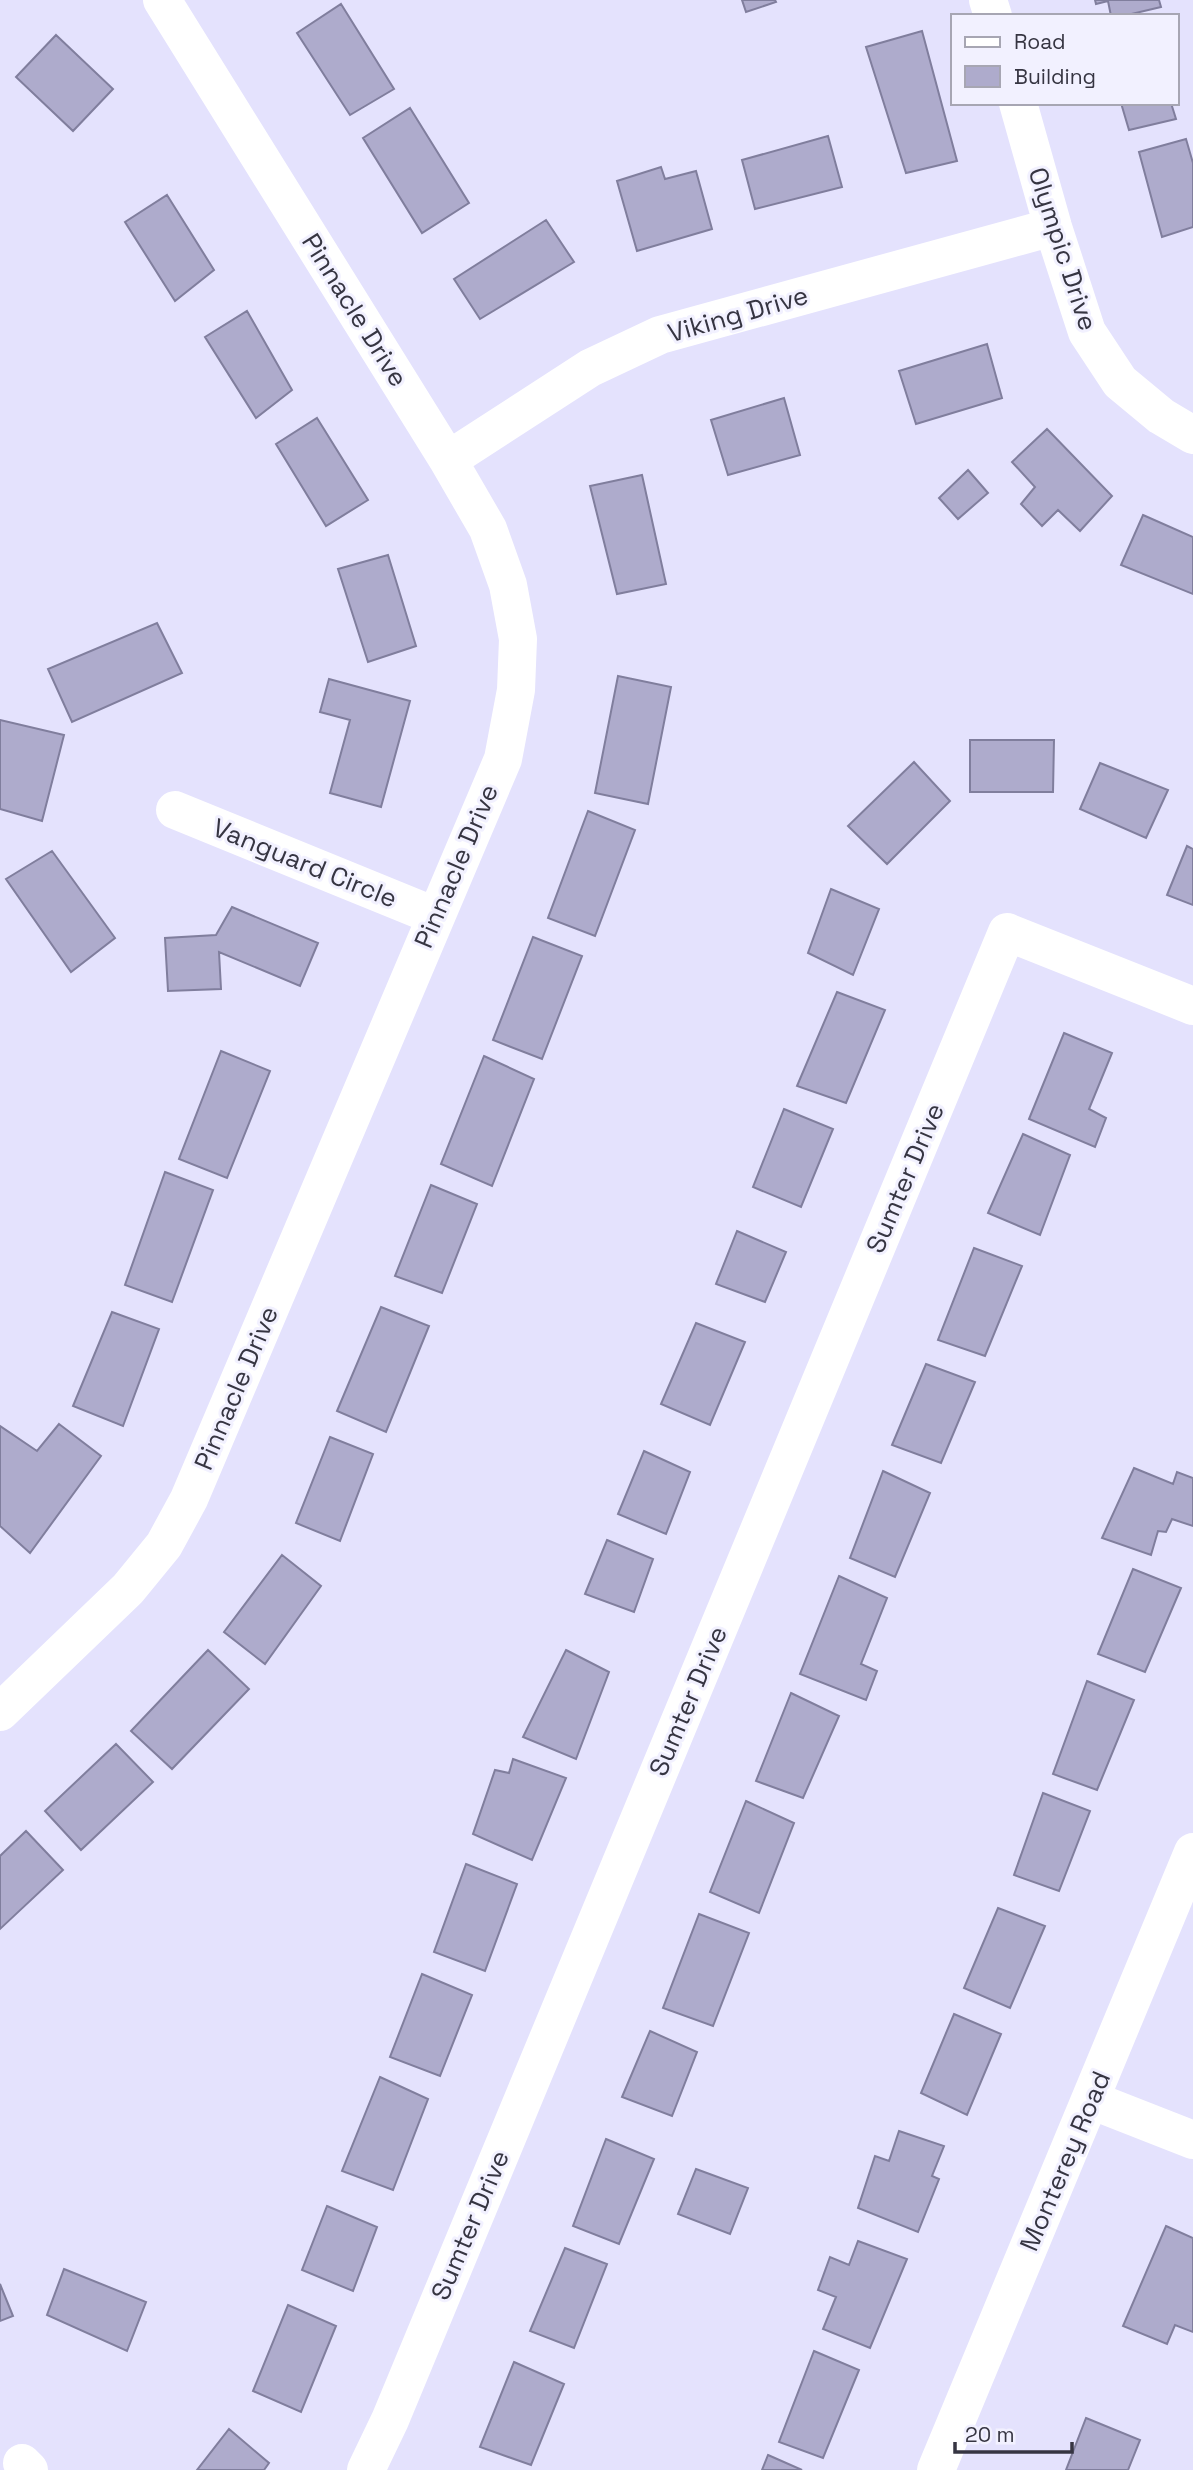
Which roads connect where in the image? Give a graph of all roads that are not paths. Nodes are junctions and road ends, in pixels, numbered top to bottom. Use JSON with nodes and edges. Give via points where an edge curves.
{"nodes":[{"id":1,"x":162,"y":0,"type":"edge"},
{"id":2,"x":1019,"y":105,"type":"edge"},
{"id":3,"x":1053,"y":227,"type":"junction"},
{"id":4,"x":1193,"y":435,"type":"edge"},
{"id":5,"x":448,"y":460,"type":"junction"},
{"id":6,"x":175,"y":810,"type":"dead end"},
{"id":7,"x":435,"y":916,"type":"junction"},
{"id":8,"x":1193,"y":1006,"type":"edge"},
{"id":9,"x":0,"y":1712,"type":"edge"},
{"id":10,"x":1193,"y":1852,"type":"edge"},
{"id":11,"x":1091,"y":2100,"type":"junction"},
{"id":12,"x":1193,"y":2140,"type":"edge"},
{"id":13,"x":366,"y":2470,"type":"edge"},
{"id":14,"x":936,"y":2470,"type":"edge"}],
"edges":[{"from":1,"to":5,"type":"street","name":"Pinnacle Drive"},
{"from":2,"to":3,"type":"street","name":"Olympic Drive"},
{"from":3,"to":4,"type":"street","name":"Olympic Drive","via":[[1087,332],[1120,382]]},
{"from":3,"to":5,"type":"street","name":"Viking Drive","via":[[660,335],[590,368]]},
{"from":5,"to":7,"type":"street","name":"Pinnacle Drive","via":[[488,529],[508,585],[518,639],[516,690],[503,759]]},
{"from":6,"to":7,"type":"street","name":"Vanguard Circle"},
{"from":7,"to":9,"type":"street","name":"Pinnacle Drive","via":[[189,1499],[164,1545],[128,1589]]},
{"from":8,"to":13,"type":"street","name":"Sumter Drive","via":[[1007,932]]},
{"from":10,"to":11,"type":"street","name":"Monterey Road"},
{"from":11,"to":12,"type":"street"},
{"from":11,"to":14,"type":"street","name":"Monterey Road"}]}
